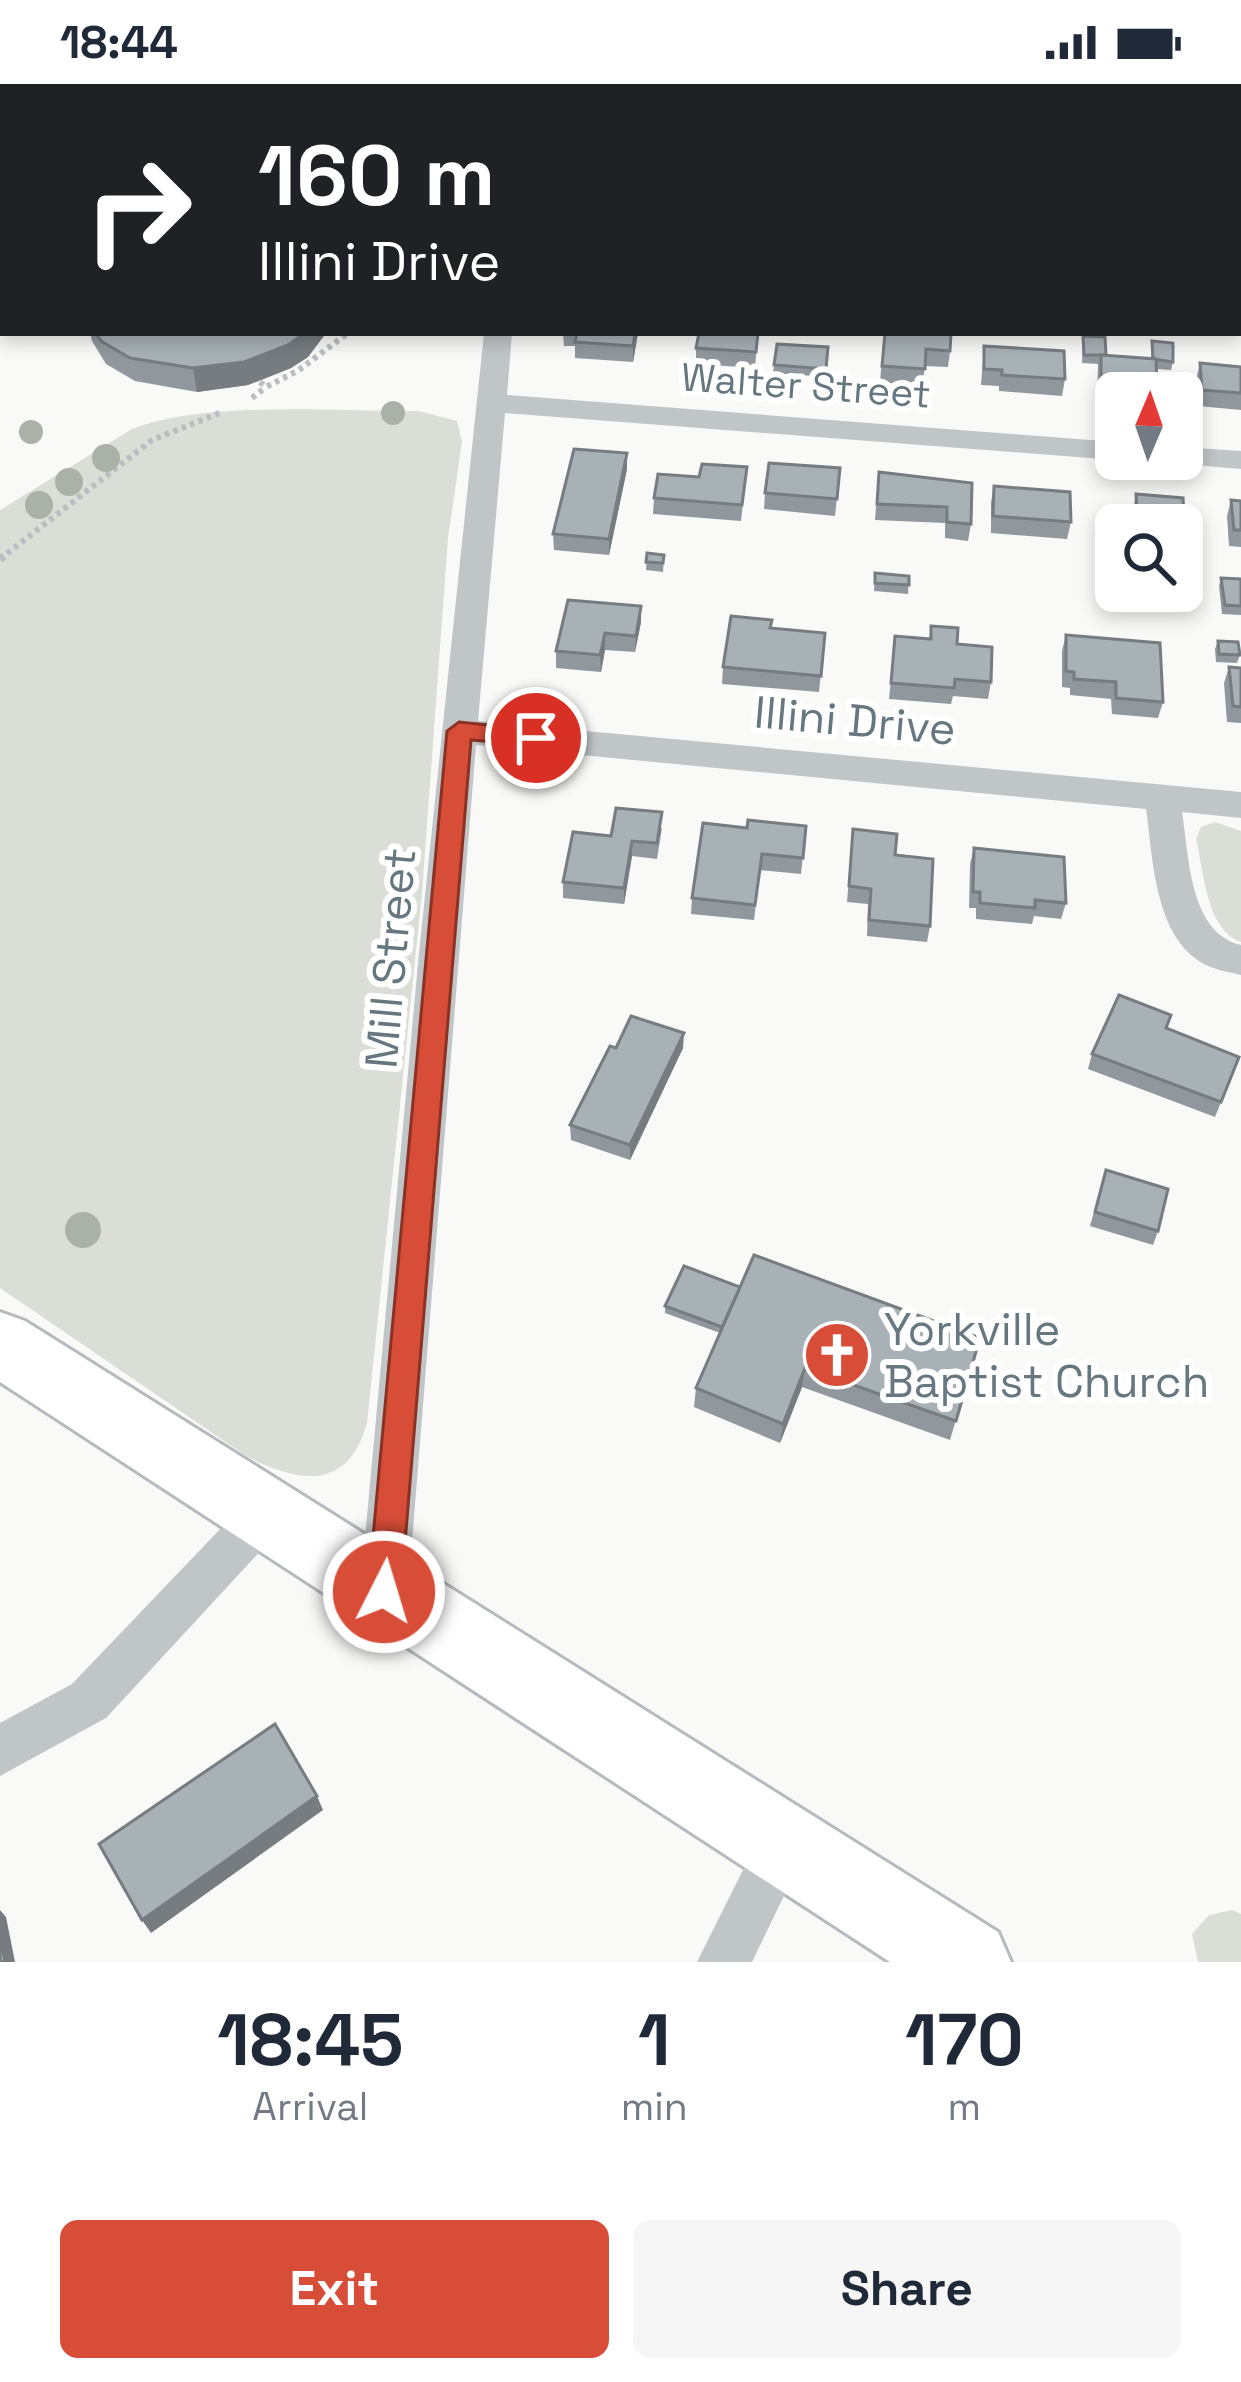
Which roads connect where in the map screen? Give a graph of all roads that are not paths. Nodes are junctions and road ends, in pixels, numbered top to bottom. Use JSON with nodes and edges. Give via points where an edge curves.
{"nodes":[{"id":1,"x":497,"y":336,"type":"edge"},
{"id":2,"x":490,"y":404,"type":"junction"},
{"id":3,"x":1095,"y":449,"type":"edge"},
{"id":4,"x":1203,"y":457,"type":"edge"},
{"id":5,"x":1241,"y":460,"type":"edge"},
{"id":6,"x":459,"y":731,"type":"junction"},
{"id":7,"x":1162,"y":797,"type":"junction"},
{"id":8,"x":1241,"y":806,"type":"edge"},
{"id":9,"x":1241,"y":960,"type":"edge"},
{"id":10,"x":0,"y":1343,"type":"edge"},
{"id":11,"x":263,"y":1516,"type":"junction"},
{"id":12,"x":384,"y":1592,"type":"junction"},
{"id":13,"x":0,"y":1750,"type":"edge"},
{"id":14,"x":783,"y":1844,"type":"junction"},
{"id":15,"x":724,"y":1962,"type":"edge"},
{"id":16,"x":968,"y":1962,"type":"edge"}],
"edges":[{"from":1,"to":2,"type":"street","name":"Mill Street"},
{"from":2,"to":3,"type":"street","name":"Walter Street"},
{"from":2,"to":6,"type":"street","name":"Mill Street"},
{"from":4,"to":5,"type":"street"},
{"from":6,"to":7,"type":"street","name":"Illini Drive"},
{"from":6,"to":12,"type":"street","name":"Mill Street"},
{"from":7,"to":8,"type":"street","name":"Illini Drive"},
{"from":7,"to":9,"type":"street","via":[[1186,920],[1203,946]]},
{"from":10,"to":11,"type":"main road"},
{"from":11,"to":12,"type":"main road"},
{"from":11,"to":13,"type":"street","via":[[89,1701]]},
{"from":12,"to":14,"type":"main road"},
{"from":14,"to":15,"type":"street"},
{"from":14,"to":16,"type":"main road"}]}
